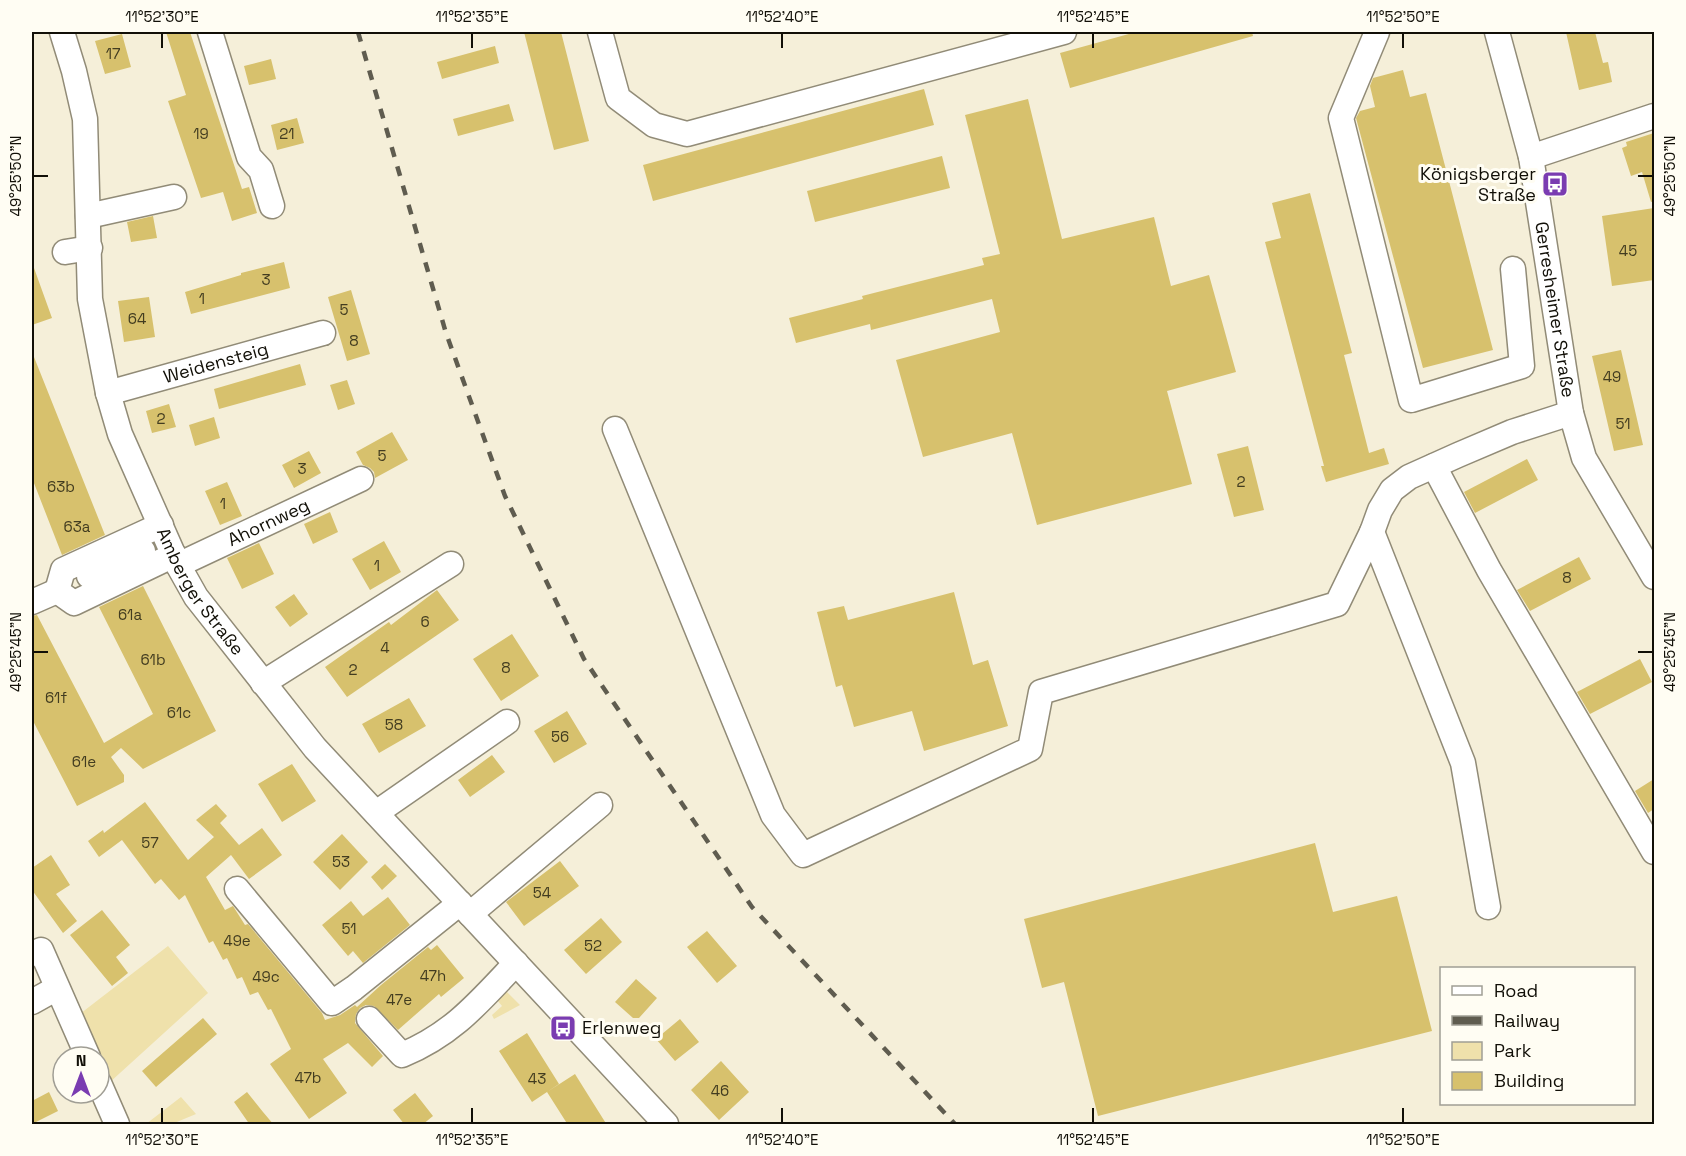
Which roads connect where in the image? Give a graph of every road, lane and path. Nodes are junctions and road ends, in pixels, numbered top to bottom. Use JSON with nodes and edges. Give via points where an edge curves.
{"nodes":[{"id":1,"x":62,"y":32,"type":"edge"},
{"id":2,"x":210,"y":32,"type":"edge"},
{"id":3,"x":600,"y":32,"type":"edge"},
{"id":4,"x":1064,"y":32,"type":"edge"},
{"id":5,"x":1377,"y":32,"type":"edge"},
{"id":6,"x":1497,"y":32,"type":"edge"},
{"id":7,"x":1654,"y":116,"type":"edge"},
{"id":8,"x":1531,"y":157,"type":"junction"},
{"id":9,"x":174,"y":197,"type":"dead end"},
{"id":10,"x":272,"y":206,"type":"dead end"},
{"id":11,"x":88,"y":212,"type":"junction"},
{"id":12,"x":90,"y":248,"type":"junction"},
{"id":13,"x":65,"y":252,"type":"dead end"},
{"id":14,"x":1513,"y":269,"type":"dead end"},
{"id":15,"x":323,"y":333,"type":"dead end"},
{"id":16,"x":108,"y":393,"type":"junction"},
{"id":17,"x":1570,"y":413,"type":"junction"},
{"id":18,"x":615,"y":429,"type":"dead end"},
{"id":19,"x":1434,"y":466,"type":"junction"},
{"id":20,"x":361,"y":479,"type":"dead end"},
{"id":21,"x":1372,"y":531,"type":"junction"},
{"id":22,"x":170,"y":546,"type":"junction"},
{"id":23,"x":451,"y":564,"type":"dead end"},
{"id":24,"x":89,"y":576,"type":"dead end"},
{"id":25,"x":1654,"y":577,"type":"edge"},
{"id":26,"x":57,"y":591,"type":"junction"},
{"id":27,"x":32,"y":602,"type":"edge"},
{"id":28,"x":263,"y":683,"type":"junction"},
{"id":29,"x":507,"y":722,"type":"dead end"},
{"id":30,"x":600,"y":805,"type":"dead end"},
{"id":31,"x":376,"y":813,"type":"junction"},
{"id":32,"x":1654,"y":852,"type":"edge"},
{"id":33,"x":237,"y":889,"type":"dead end"},
{"id":34,"x":1488,"y":907,"type":"dead end"},
{"id":35,"x":465,"y":908,"type":"junction"},
{"id":36,"x":32,"y":954,"type":"edge"},
{"id":37,"x":516,"y":963,"type":"junction"},
{"id":38,"x":57,"y":988,"type":"junction"},
{"id":39,"x":32,"y":1000,"type":"edge"},
{"id":40,"x":369,"y":1019,"type":"dead end"},
{"id":41,"x":83,"y":1045,"type":"edge"},
{"id":42,"x":108,"y":1105,"type":"edge"},
{"id":43,"x":117,"y":1125,"type":"edge"},
{"id":44,"x":666,"y":1125,"type":"edge"}],
"edges":[{"from":1,"to":11,"type":"street","name":"Amberger Straße","via":[[85,119]]},
{"from":2,"to":10,"type":"street","via":[[249,157],[261,170]]},
{"from":3,"to":4,"type":"street","via":[[618,98],[654,125],[687,134]]},
{"from":5,"to":14,"type":"street","via":[[1341,118],[1411,400],[1522,366]]},
{"from":6,"to":8,"type":"street","name":"Gerresheimer Straße"},
{"from":7,"to":8,"type":"street"},
{"from":8,"to":17,"type":"street","name":"Gerresheimer Straße"},
{"from":9,"to":11,"type":"street"},
{"from":11,"to":12,"type":"street","name":"Amberger Straße"},
{"from":12,"to":13,"type":"street"},
{"from":12,"to":16,"type":"street","name":"Amberger Straße","via":[[90,299]]},
{"from":15,"to":16,"type":"street","name":"Weidensteig"},
{"from":16,"to":22,"type":"street","name":"Amberger Straße","via":[[120,434]]},
{"from":17,"to":19,"type":"street","name":"Gerresheimer Straße","via":[[1512,432]]},
{"from":17,"to":25,"type":"street","name":"Gerresheimer Straße","via":[[1584,458]]},
{"from":18,"to":21,"type":"street","name":"Gerresheimer Straße","via":[[773,815],[803,855],[1030,749],[1041,692],[1336,604]]},
{"from":19,"to":21,"type":"street","name":"Gerresheimer Straße","via":[[1392,490]]},
{"from":19,"to":32,"type":"street","via":[[1494,580]]},
{"from":20,"to":22,"type":"street","name":"Ahornweg"},
{"from":21,"to":34,"type":"street","via":[[1463,764]]},
{"from":22,"to":24,"type":"street"},
{"from":22,"to":26,"type":"street","via":[[63,570]]},
{"from":22,"to":26,"type":"street","via":[[74,603]]},
{"from":22,"to":28,"type":"street","name":"Amberger Straße","via":[[196,597]]},
{"from":23,"to":28,"type":"street"},
{"from":26,"to":27,"type":"street"},
{"from":28,"to":31,"type":"street","name":"Amberger Straße","via":[[315,748]]},
{"from":29,"to":31,"type":"street"},
{"from":30,"to":35,"type":"street"},
{"from":31,"to":35,"type":"street","name":"Amberger Straße"},
{"from":33,"to":35,"type":"street","via":[[332,1003]]},
{"from":35,"to":37,"type":"street","name":"Amberger Straße"},
{"from":36,"to":38,"type":"street","via":[[41,951]]},
{"from":37,"to":40,"type":"street","via":[[458,1023],[402,1055]]},
{"from":37,"to":44,"type":"street","name":"Amberger Straße"},
{"from":38,"to":39,"type":"street"},
{"from":38,"to":41,"type":"street"},
{"from":42,"to":43,"type":"street"}]}
